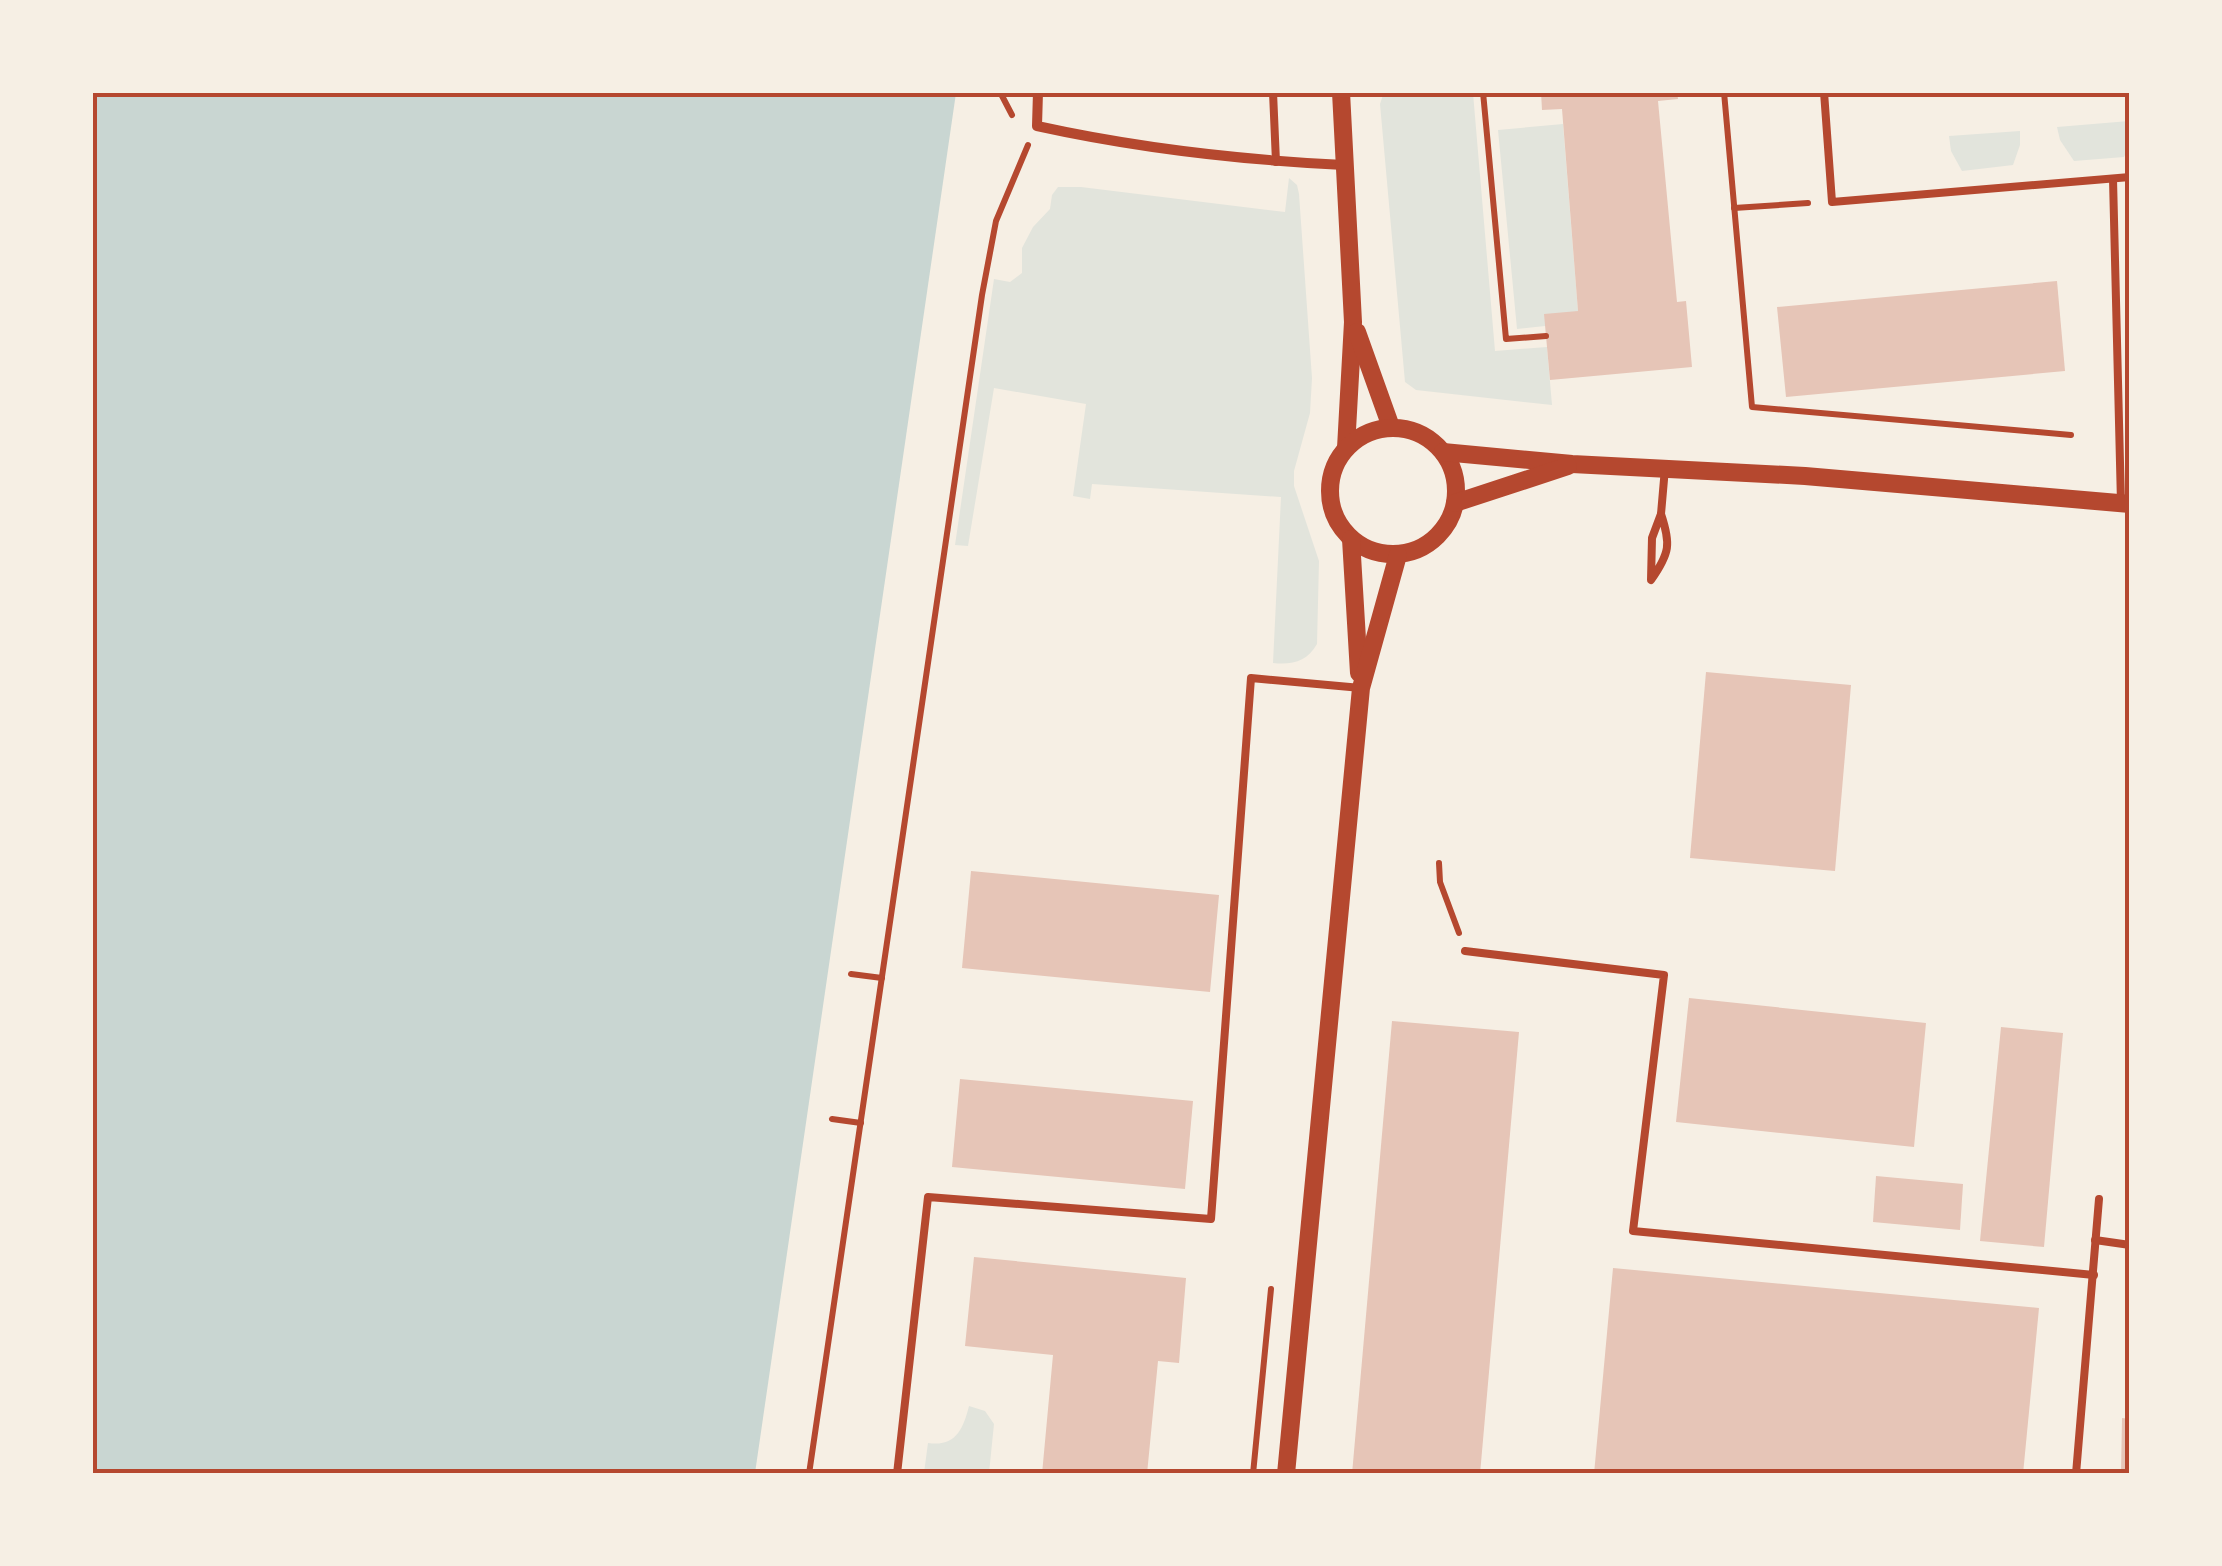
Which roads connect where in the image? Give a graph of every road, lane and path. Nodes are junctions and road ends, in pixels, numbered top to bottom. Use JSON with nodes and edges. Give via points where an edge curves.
{"nodes":[{"id":1,"x":1038,"y":92,"type":"edge"},
{"id":2,"x":1273,"y":92,"type":"edge"},
{"id":3,"x":1341,"y":92,"type":"edge"},
{"id":4,"x":1483,"y":92,"type":"edge"},
{"id":5,"x":1724,"y":92,"type":"edge"},
{"id":6,"x":1824,"y":92,"type":"edge"},
{"id":7,"x":1036,"y":126,"type":"junction"},
{"id":8,"x":1276,"y":162,"type":"junction"},
{"id":9,"x":1344,"y":166,"type":"junction"},
{"id":10,"x":2130,"y":177,"type":"edge"},
{"id":11,"x":2113,"y":178,"type":"junction"},
{"id":12,"x":1832,"y":202,"type":"junction"},
{"id":13,"x":1734,"y":208,"type":"junction"},
{"id":14,"x":1354,"y":322,"type":"junction"},
{"id":15,"x":1546,"y":336,"type":"dead end"},
{"id":16,"x":1391,"y":427,"type":"junction"},
{"id":17,"x":2070,"y":435,"type":"dead end"},
{"id":18,"x":1346,"y":448,"type":"junction"},
{"id":19,"x":1443,"y":452,"type":"junction"},
{"id":20,"x":1572,"y":464,"type":"junction"},
{"id":21,"x":1664,"y":468,"type":"junction"},
{"id":22,"x":1455,"y":504,"type":"junction"},
{"id":23,"x":2125,"y":504,"type":"edge"},
{"id":24,"x":1662,"y":514,"type":"junction"},
{"id":25,"x":1351,"y":538,"type":"junction"},
{"id":26,"x":1398,"y":554,"type":"junction"},
{"id":27,"x":1361,"y":688,"type":"junction"},
{"id":28,"x":1439,"y":863,"type":"dead end"},
{"id":29,"x":1465,"y":951,"type":"joint"},
{"id":30,"x":851,"y":974,"type":"dead end"},
{"id":31,"x":882,"y":978,"type":"junction"},
{"id":32,"x":832,"y":1119,"type":"dead end"},
{"id":33,"x":860,"y":1123,"type":"junction"},
{"id":34,"x":2099,"y":1199,"type":"dead end"},
{"id":35,"x":2095,"y":1240,"type":"junction"},
{"id":36,"x":2130,"y":1245,"type":"edge"},
{"id":37,"x":2094,"y":1275,"type":"junction"},
{"id":38,"x":809,"y":1474,"type":"edge"},
{"id":39,"x":897,"y":1474,"type":"edge"},
{"id":40,"x":1286,"y":1474,"type":"edge"},
{"id":41,"x":2076,"y":1474,"type":"edge"}],
"edges":[{"from":1,"to":7,"type":"street"},
{"from":2,"to":8,"type":"lane"},
{"from":3,"to":9,"type":"street"},
{"from":4,"to":15,"type":"path","via":[[1506,339]]},
{"from":5,"to":13,"type":"path"},
{"from":6,"to":12,"type":"lane"},
{"from":7,"to":8,"type":"street"},
{"from":7,"to":31,"type":"path","via":[[996,221],[982,295]]},
{"from":8,"to":9,"type":"street"},
{"from":9,"to":14,"type":"street"},
{"from":10,"to":11,"type":"lane"},
{"from":11,"to":12,"type":"lane"},
{"from":11,"to":23,"type":"lane"},
{"from":12,"to":13,"type":"path"},
{"from":13,"to":17,"type":"path","via":[[1752,407]]},
{"from":14,"to":16,"type":"street"},
{"from":14,"to":18,"type":"street"},
{"from":16,"to":18,"type":"street","via":[[1364,434]]},
{"from":16,"to":19,"type":"street","via":[[1421,434]]},
{"from":18,"to":25,"type":"street","via":[[1336,461],[1329,500]]},
{"from":19,"to":20,"type":"street"},
{"from":19,"to":22,"type":"street","via":[[1455,478]]},
{"from":20,"to":21,"type":"street"},
{"from":20,"to":22,"type":"street"},
{"from":21,"to":23,"type":"street"},
{"from":21,"to":24,"type":"lane"},
{"from":22,"to":26,"type":"street","via":[[1438,535]]},
{"from":24,"to":24,"type":"lane","via":[[1652,538],[1651,580],[1670,539]]},
{"from":25,"to":26,"type":"street","via":[[1382,554]]},
{"from":25,"to":27,"type":"street"},
{"from":26,"to":27,"type":"street"},
{"from":27,"to":39,"type":"lane","via":[[1251,678],[1211,1219],[928,1198]]},
{"from":27,"to":40,"type":"street"},
{"from":28,"to":29,"type":"path"},
{"from":29,"to":37,"type":"lane","via":[[1664,975],[1633,1230]]},
{"from":30,"to":31,"type":"path"},
{"from":31,"to":33,"type":"path"},
{"from":32,"to":33,"type":"path"},
{"from":33,"to":38,"type":"path"},
{"from":34,"to":35,"type":"lane"},
{"from":35,"to":36,"type":"lane"},
{"from":35,"to":37,"type":"lane"},
{"from":37,"to":41,"type":"lane"}]}
